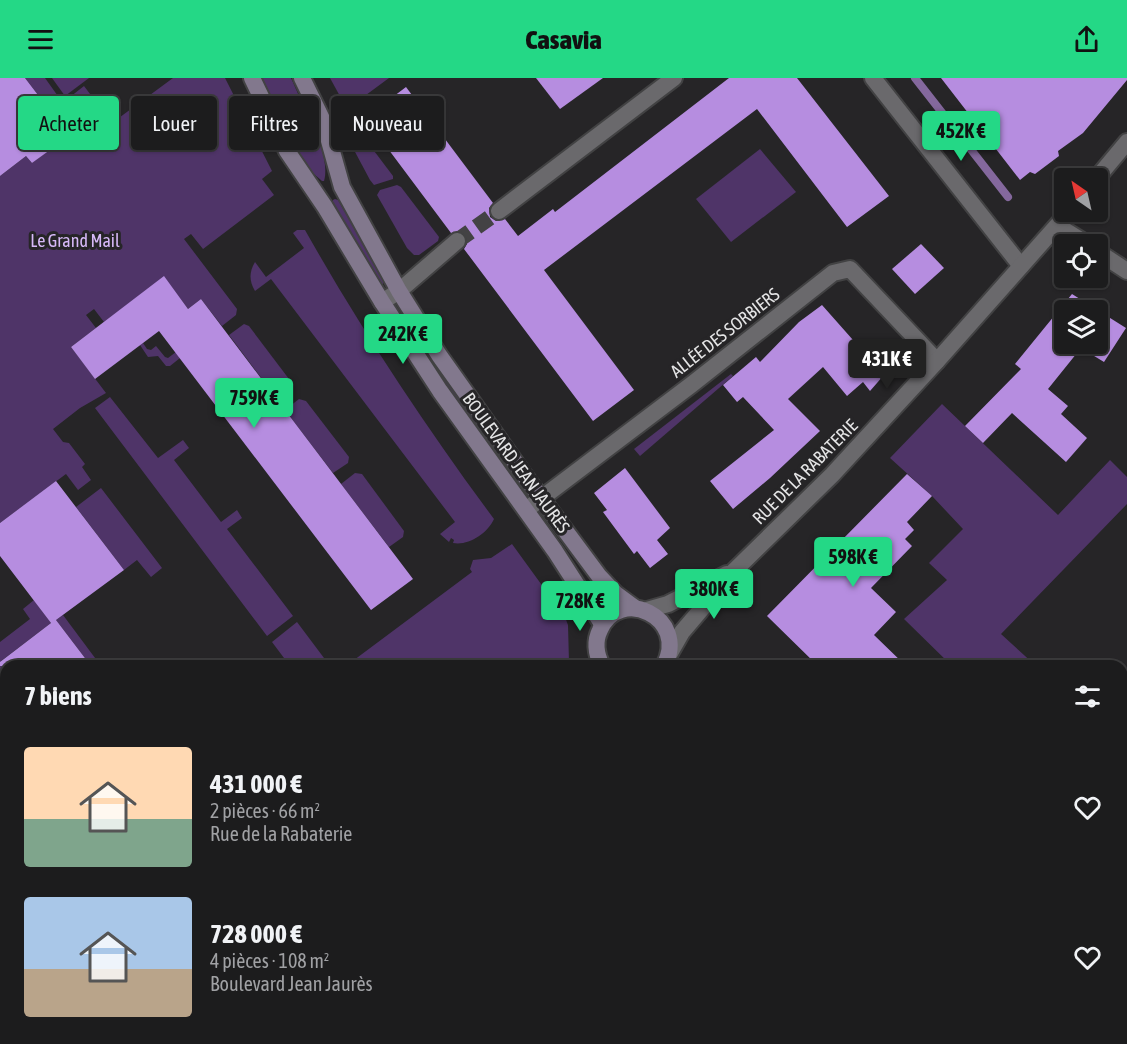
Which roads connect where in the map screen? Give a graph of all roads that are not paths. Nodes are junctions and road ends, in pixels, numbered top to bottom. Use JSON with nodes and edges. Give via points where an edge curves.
{"nodes":[{"id":1,"x":252,"y":78,"type":"edge"},
{"id":2,"x":302,"y":78,"type":"edge"},
{"id":3,"x":674,"y":78,"type":"edge"},
{"id":4,"x":873,"y":78,"type":"edge"},
{"id":5,"x":1127,"y":142,"type":"edge"},
{"id":6,"x":1105,"y":168,"type":"edge"},
{"id":7,"x":499,"y":211,"type":"tunnel mouth"},
{"id":8,"x":1061,"y":222,"type":"edge"},
{"id":9,"x":1058,"y":226,"type":"junction"},
{"id":10,"x":1070,"y":234,"type":"edge"},
{"id":11,"x":458,"y":241,"type":"tunnel mouth"},
{"id":12,"x":1108,"y":259,"type":"edge"},
{"id":13,"x":1021,"y":266,"type":"junction"},
{"id":14,"x":1127,"y":271,"type":"edge"},
{"id":15,"x":399,"y":291,"type":"junction"},
{"id":16,"x":382,"y":302,"type":"junction"},
{"id":17,"x":937,"y":361,"type":"junction"},
{"id":18,"x":541,"y":498,"type":"junction"},
{"id":19,"x":526,"y":510,"type":"junction"},
{"id":20,"x":734,"y":571,"type":"junction"},
{"id":21,"x":641,"y":609,"type":"junction"},
{"id":22,"x":602,"y":624,"type":"junction"},
{"id":23,"x":596,"y":650,"type":"junction"},
{"id":24,"x":592,"y":660,"type":"edge"},
{"id":25,"x":600,"y":660,"type":"edge"},
{"id":26,"x":667,"y":660,"type":"edge"},
{"id":27,"x":668,"y":660,"type":"edge"}],
"edges":[{"from":1,"to":16,"type":"main road","name":"BOULEVARD JEAN JAURÈS","via":[[287,151]]},
{"from":2,"to":15,"type":"main road","name":"BOULEVARD JEAN JAURÈS","via":[[324,123],[342,187]]},
{"from":3,"to":7,"type":"street"},
{"from":4,"to":13,"type":"street"},
{"from":5,"to":6,"type":"street"},
{"from":8,"to":9,"type":"street","name":"RUE DE LA RABATERIE"},
{"from":9,"to":10,"type":"street"},
{"from":9,"to":13,"type":"street","name":"RUE DE LA RABATERIE"},
{"from":11,"to":15,"type":"street"},
{"from":12,"to":14,"type":"street"},
{"from":13,"to":17,"type":"street","name":"RUE DE LA RABATERIE"},
{"from":15,"to":16,"type":"street"},
{"from":15,"to":18,"type":"main road","name":"BOULEVARD JEAN JAURÈS","via":[[439,355]]},
{"from":16,"to":19,"type":"main road","name":"BOULEVARD JEAN JAURÈS"},
{"from":17,"to":18,"type":"street","name":"ALLÉE DES SORBIERS","via":[[850,269],[833,273]]},
{"from":17,"to":20,"type":"street","name":"RUE DE LA RABATERIE","via":[[832,475]]},
{"from":18,"to":19,"type":"street","name":"ALLÉE DES SORBIERS"},
{"from":18,"to":21,"type":"main road","name":"BOULEVARD JEAN JAURÈS","via":[[599,576],[616,594]]},
{"from":19,"to":22,"type":"main road","name":"BOULEVARD JEAN JAURÈS"},
{"from":20,"to":21,"type":"street","name":"RUE DE LA RABATERIE","via":[[668,604]]},
{"from":20,"to":27,"type":"street","name":"RUE DE LA RABATERIE","via":[[689,623]]},
{"from":21,"to":22,"type":"main road","via":[[617,612]]},
{"from":21,"to":26,"type":"main road","name":"BOULEVARD JEAN JAURÈS","via":[[658,618],[666,628],[670,640]]},
{"from":22,"to":23,"type":"main road"},
{"from":23,"to":24,"type":"street"},
{"from":23,"to":25,"type":"main road"}]}
